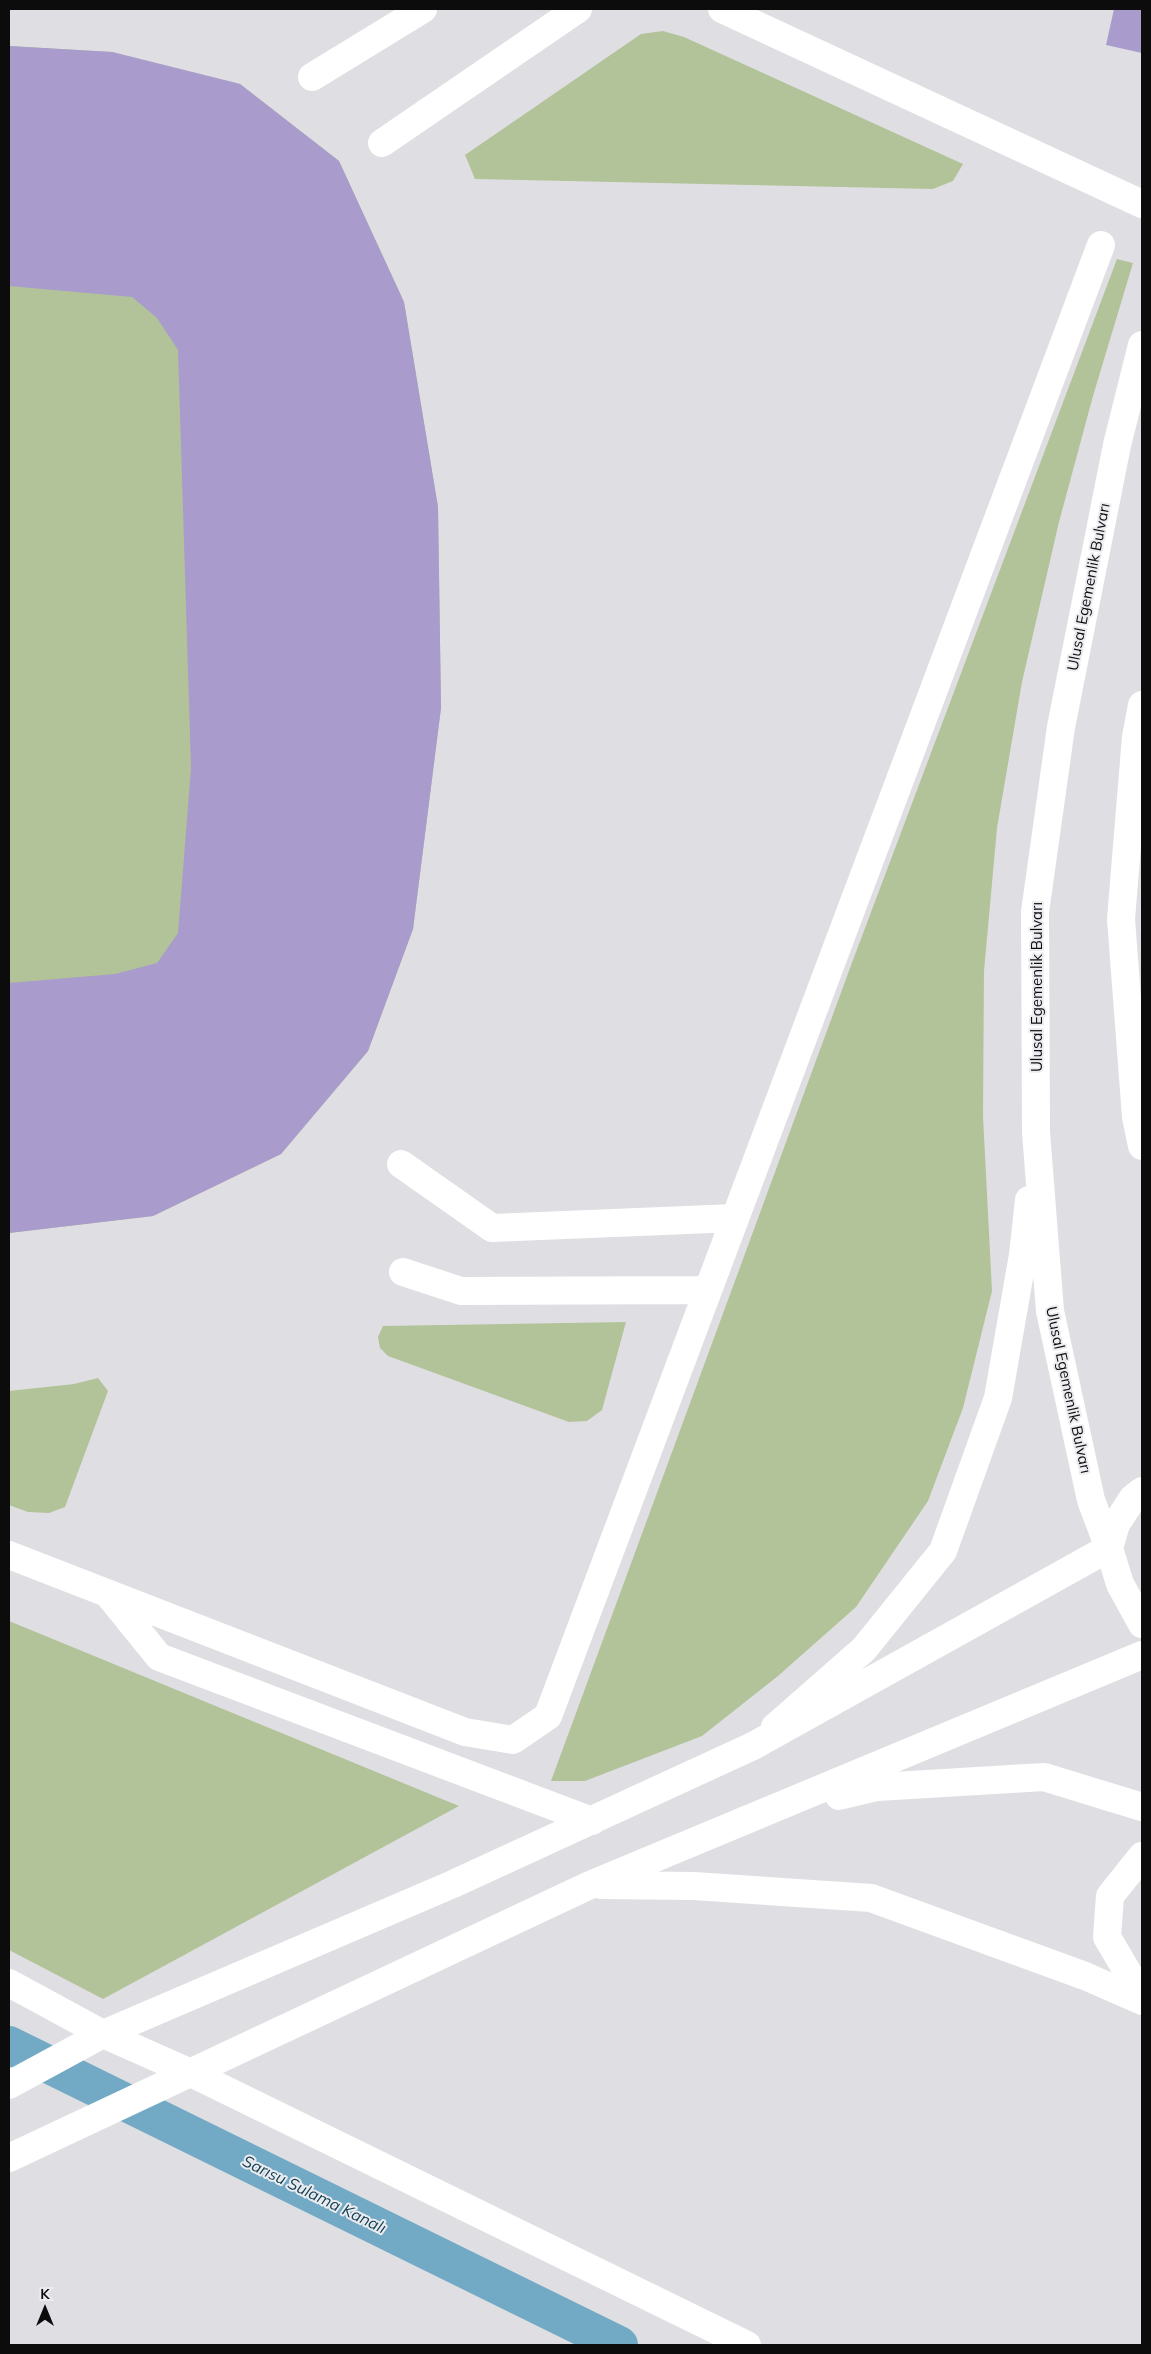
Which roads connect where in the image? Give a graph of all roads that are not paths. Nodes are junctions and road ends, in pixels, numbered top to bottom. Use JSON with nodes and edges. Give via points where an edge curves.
{"nodes":[{"id":1,"x":423,"y":9,"type":"edge"},
{"id":2,"x":578,"y":9,"type":"edge"},
{"id":3,"x":722,"y":9,"type":"edge"},
{"id":4,"x":312,"y":77,"type":"dead end"},
{"id":5,"x":382,"y":143,"type":"dead end"},
{"id":6,"x":1142,"y":204,"type":"edge"},
{"id":7,"x":1101,"y":245,"type":"dead end"},
{"id":8,"x":1142,"y":345,"type":"edge"},
{"id":9,"x":1142,"y":705,"type":"edge"},
{"id":10,"x":1036,"y":1132,"type":"junction"},
{"id":11,"x":1142,"y":1146,"type":"edge"},
{"id":12,"x":400,"y":1164,"type":"dead end"},
{"id":13,"x":735,"y":1218,"type":"junction"},
{"id":14,"x":403,"y":1272,"type":"dead end"},
{"id":15,"x":708,"y":1290,"type":"junction"},
{"id":16,"x":1142,"y":1491,"type":"edge"},
{"id":17,"x":1109,"y":1548,"type":"junction"},
{"id":18,"x":9,"y":1555,"type":"edge"},
{"id":19,"x":108,"y":1593,"type":"junction"},
{"id":20,"x":1142,"y":1624,"type":"edge"},
{"id":21,"x":1142,"y":1655,"type":"edge"},
{"id":22,"x":752,"y":1746,"type":"junction"},
{"id":23,"x":1142,"y":1807,"type":"edge"},
{"id":24,"x":746,"y":1820,"type":"junction"},
{"id":25,"x":592,"y":1821,"type":"junction"},
{"id":26,"x":1142,"y":1856,"type":"edge"},
{"id":27,"x":590,"y":1885,"type":"junction"},
{"id":28,"x":9,"y":1983,"type":"edge"},
{"id":29,"x":1142,"y":1989,"type":"edge"},
{"id":30,"x":1142,"y":2001,"type":"edge"},
{"id":31,"x":103,"y":2034,"type":"junction"},
{"id":32,"x":191,"y":2073,"type":"junction"},
{"id":33,"x":9,"y":2085,"type":"edge"},
{"id":34,"x":9,"y":2158,"type":"edge"},
{"id":35,"x":747,"y":2345,"type":"edge"}],
"edges":[{"from":1,"to":4,"type":"main road"},
{"from":2,"to":5,"type":"main road"},
{"from":3,"to":6,"type":"main road"},
{"from":7,"to":13,"type":"main road"},
{"from":8,"to":10,"type":"main road","name":"Ulusal Egemenlik Bulvarı","via":[[1117,445],[1061,727],[1035,912]]},
{"from":9,"to":11,"type":"main road","via":[[1136,737],[1121,919],[1136,1117]]},
{"from":10,"to":17,"type":"main road","name":"Ulusal Egemenlik Bulvarı","via":[[1050,1311],[1091,1500]]},
{"from":10,"to":22,"type":"main road","via":[[1023,1256],[998,1398],[943,1551],[864,1649]]},
{"from":12,"to":13,"type":"main road","via":[[492,1228]]},
{"from":13,"to":15,"type":"main road"},
{"from":14,"to":15,"type":"main road","via":[[461,1291]]},
{"from":15,"to":19,"type":"main road","via":[[548,1716],[513,1740],[465,1732]]},
{"from":16,"to":17,"type":"main road","via":[[1133,1498],[1116,1524]]},
{"from":17,"to":20,"type":"main road","name":"Ulusal Egemenlik Bulvarı","via":[[1120,1584]]},
{"from":17,"to":22,"type":"main road"},
{"from":18,"to":19,"type":"main road"},
{"from":19,"to":25,"type":"main road","via":[[159,1657]]},
{"from":21,"to":24,"type":"main road"},
{"from":22,"to":25,"type":"main road"},
{"from":23,"to":24,"type":"main road","via":[[1044,1777],[877,1786]]},
{"from":24,"to":27,"type":"main road"},
{"from":25,"to":31,"type":"main road"},
{"from":26,"to":29,"type":"main road","via":[[1110,1896],[1107,1937],[1135,1985]]},
{"from":27,"to":30,"type":"main road","via":[[694,1886],[871,1898],[1085,1976]]},
{"from":27,"to":32,"type":"main road"},
{"from":28,"to":31,"type":"main road"},
{"from":31,"to":32,"type":"main road"},
{"from":31,"to":33,"type":"main road"},
{"from":32,"to":34,"type":"main road"},
{"from":32,"to":35,"type":"main road"}]}
